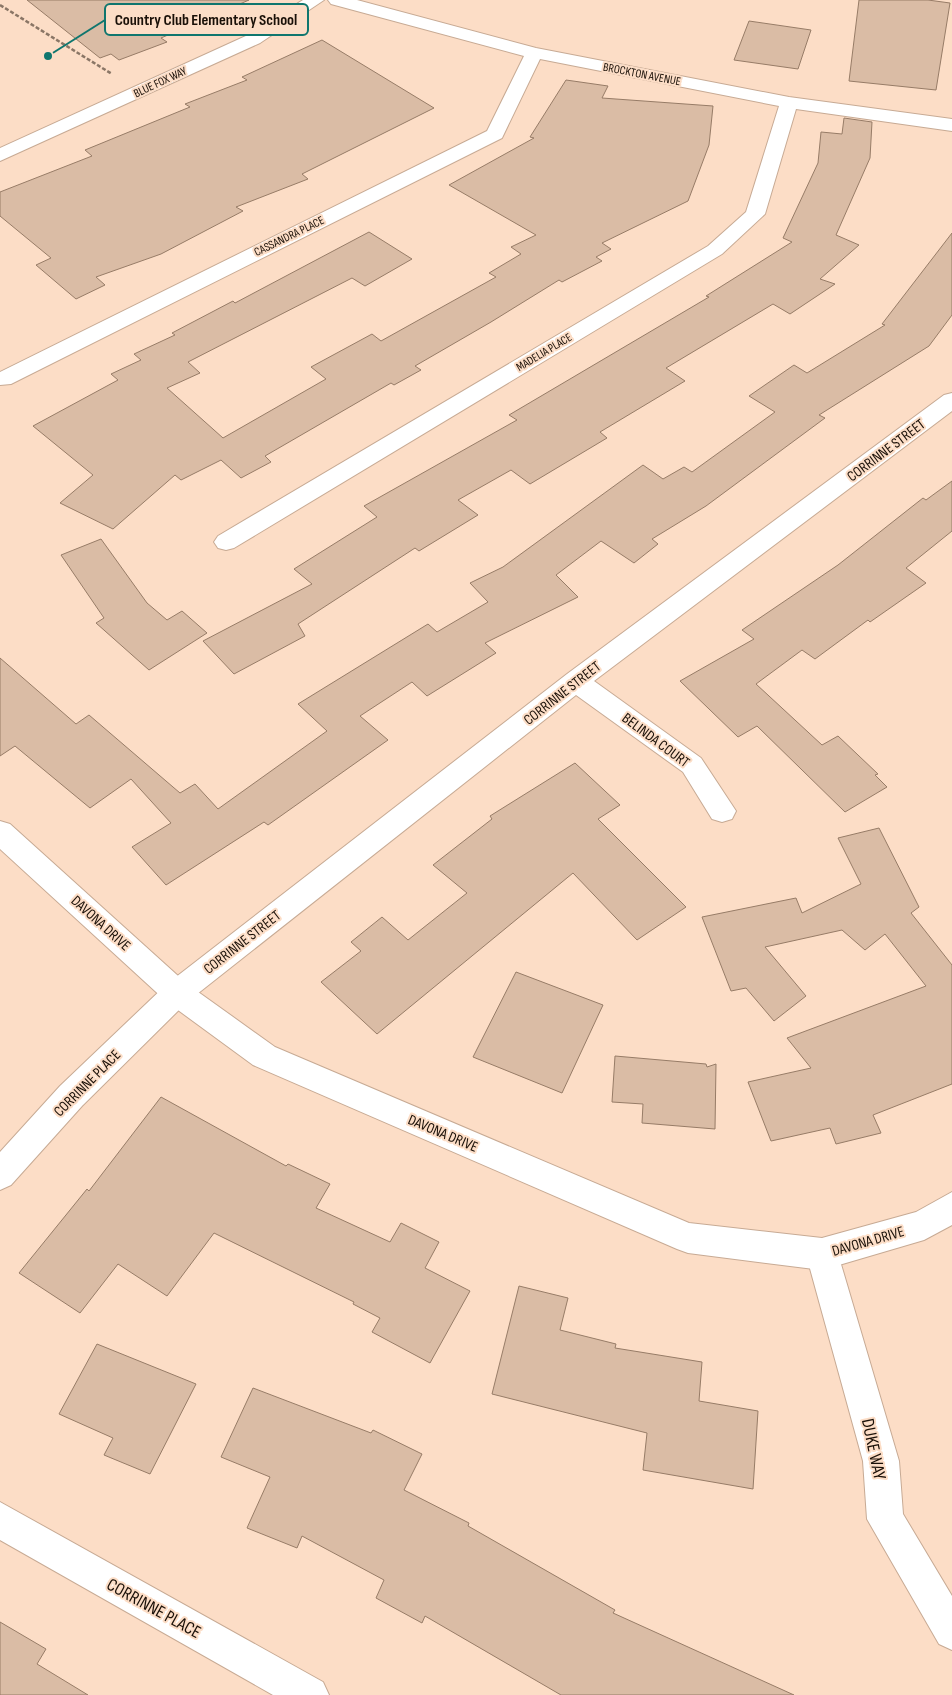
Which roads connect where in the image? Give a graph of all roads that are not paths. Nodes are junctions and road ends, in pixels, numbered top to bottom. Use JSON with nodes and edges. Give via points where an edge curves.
{"nodes":[{"id":1,"x":315,"y":0,"type":"edge"},
{"id":2,"x":337,"y":0,"type":"edge"},
{"id":3,"x":534,"y":52,"type":"junction"},
{"id":4,"x":789,"y":102,"type":"junction"},
{"id":5,"x":952,"y":125,"type":"edge"},
{"id":6,"x":0,"y":155,"type":"edge"},
{"id":7,"x":3,"y":379,"type":"dead end"},
{"id":8,"x":952,"y":400,"type":"edge"},
{"id":9,"x":226,"y":542,"type":"dead end"},
{"id":10,"x":576,"y":681,"type":"junction"},
{"id":11,"x":722,"y":811,"type":"dead end"},
{"id":12,"x":0,"y":832,"type":"edge"},
{"id":13,"x":177,"y":993,"type":"junction"},
{"id":14,"x":0,"y":1175,"type":"edge"},
{"id":15,"x":952,"y":1207,"type":"edge"},
{"id":16,"x":822,"y":1254,"type":"junction"},
{"id":17,"x":0,"y":1520,"type":"edge"},
{"id":18,"x":952,"y":1631,"type":"edge"},
{"id":19,"x":310,"y":1695,"type":"edge"}],
"edges":[{"from":1,"to":6,"type":"street","name":"BLUE FOX WAY","via":[[254,38]]},
{"from":2,"to":3,"type":"street","name":"BROCKTON AVENUE"},
{"from":3,"to":4,"type":"street","name":"BROCKTON AVENUE"},
{"from":3,"to":7,"type":"street","name":"CASSANDRA PLACE","via":[[495,134]]},
{"from":4,"to":5,"type":"street","name":"BROCKTON AVENUE"},
{"from":4,"to":9,"type":"street","name":"MADELIA PLACE","via":[[755,214],[715,250]]},
{"from":8,"to":10,"type":"street","name":"CORRINNE STREET"},
{"from":10,"to":11,"type":"street","name":"BELINDA COURT","via":[[692,766]]},
{"from":10,"to":13,"type":"street","name":"CORRINNE STREET"},
{"from":12,"to":13,"type":"street","name":"DAVONA DRIVE"},
{"from":13,"to":14,"type":"street","name":"CORRINNE PLACE","via":[[71,1096]]},
{"from":13,"to":16,"type":"street","name":"DAVONA DRIVE","via":[[264,1056],[688,1238]]},
{"from":15,"to":16,"type":"street","name":"DAVONA DRIVE","via":[[924,1225]]},
{"from":16,"to":18,"type":"street","name":"DUKE WAY","via":[[881,1461],[885,1518]]},
{"from":17,"to":19,"type":"street","name":"CORRINNE PLACE"}]}
